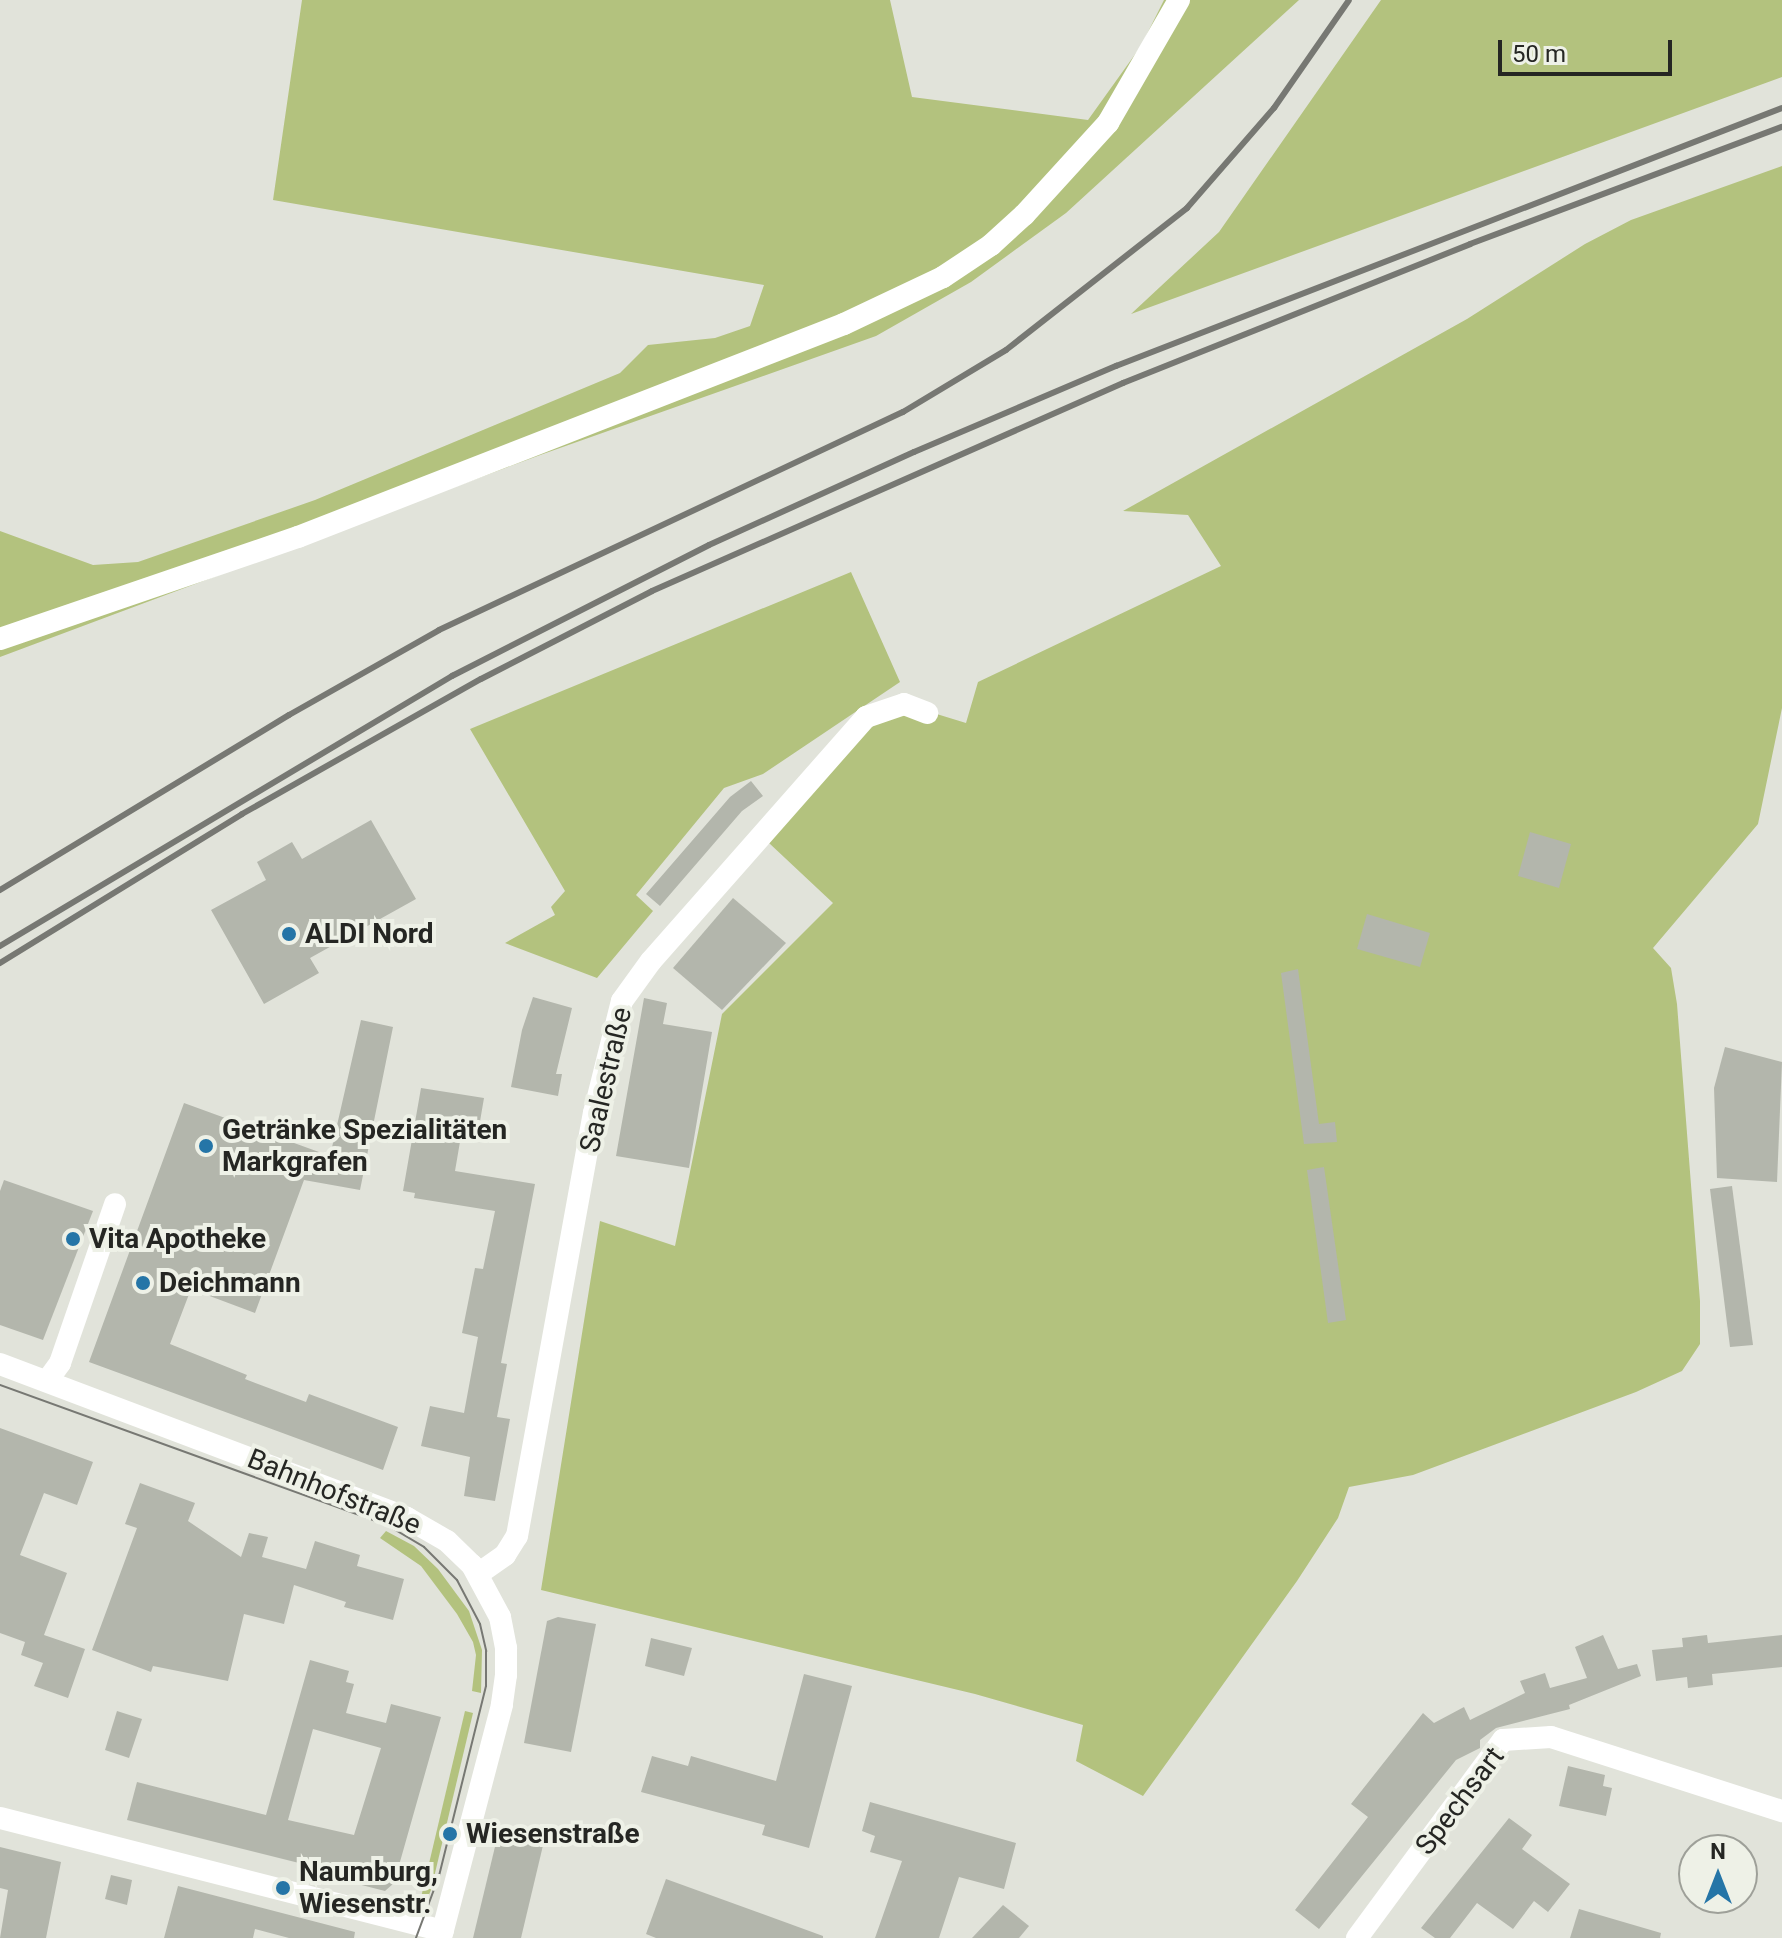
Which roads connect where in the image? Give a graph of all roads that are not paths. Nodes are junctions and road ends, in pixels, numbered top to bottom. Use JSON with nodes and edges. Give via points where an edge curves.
{"nodes":[{"id":1,"x":1179,"y":0,"type":"edge"},
{"id":2,"x":0,"y":639,"type":"edge"},
{"id":3,"x":927,"y":713,"type":"dead end"},
{"id":4,"x":115,"y":1204,"type":"dead end"},
{"id":5,"x":0,"y":1364,"type":"edge"},
{"id":6,"x":47,"y":1381,"type":"junction"},
{"id":7,"x":478,"y":1574,"type":"junction"},
{"id":8,"x":1782,"y":1811,"type":"edge"},
{"id":9,"x":0,"y":1818,"type":"edge"},
{"id":10,"x":442,"y":1934,"type":"edge"},
{"id":11,"x":1357,"y":1938,"type":"edge"}],
"edges":[{"from":1,"to":2,"type":"street","via":[[1108,123],[1024,215],[943,277],[844,324],[298,537]]},
{"from":3,"to":7,"type":"street","name":"Saalestraße","via":[[904,704],[866,717],[651,961],[622,1001],[594,1113],[517,1536],[505,1555]]},
{"from":4,"to":6,"type":"street","via":[[60,1363]]},
{"from":5,"to":6,"type":"street","name":"Bahnhofstraße"},
{"from":6,"to":7,"type":"street","name":"Bahnhofstraße","via":[[407,1518],[447,1541]]},
{"from":7,"to":10,"type":"street","name":"Bahnhofstraße","via":[[500,1617],[506,1675]]},
{"from":8,"to":11,"type":"street","name":"Spechsart","via":[[1551,1737],[1503,1740]]},
{"from":9,"to":10,"type":"street"}]}
